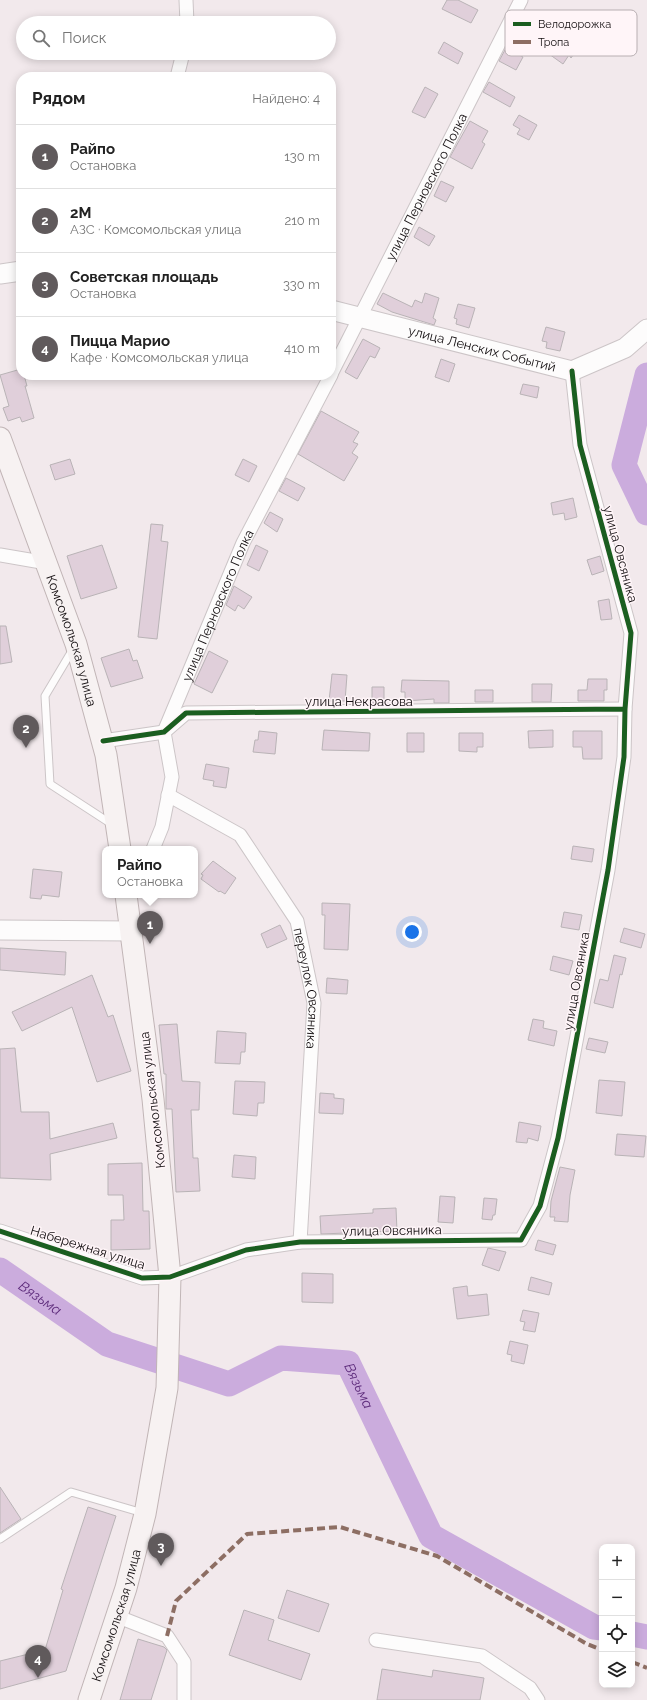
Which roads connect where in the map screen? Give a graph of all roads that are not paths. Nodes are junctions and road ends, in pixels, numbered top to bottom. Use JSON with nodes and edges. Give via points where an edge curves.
{"nodes":[{"id":1,"x":186,"y":0,"type":"edge"},
{"id":2,"x":521,"y":0,"type":"edge"},
{"id":3,"x":516,"y":10,"type":"edge"},
{"id":4,"x":187,"y":16,"type":"edge"},
{"id":5,"x":505,"y":32,"type":"edge"},
{"id":6,"x":181,"y":60,"type":"edge"},
{"id":7,"x":178,"y":72,"type":"edge"},
{"id":8,"x":16,"y":272,"type":"edge"},
{"id":9,"x":0,"y":274,"type":"edge"},
{"id":10,"x":336,"y":311,"type":"edge"},
{"id":11,"x":361,"y":317,"type":"junction"},
{"id":12,"x":647,"y":329,"type":"edge"},
{"id":13,"x":336,"y":365,"type":"edge"},
{"id":14,"x":572,"y":371,"type":"junction"},
{"id":15,"x":328,"y":380,"type":"edge"},
{"id":16,"x":0,"y":438,"type":"edge"},
{"id":17,"x":0,"y":555,"type":"edge"},
{"id":18,"x":47,"y":563,"type":"junction"},
{"id":19,"x":76,"y":644,"type":"junction"},
{"id":20,"x":625,"y":709,"type":"junction"},
{"id":21,"x":164,"y":732,"type":"junction"},
{"id":22,"x":103,"y":741,"type":"junction"},
{"id":23,"x":168,"y":795,"type":"junction"},
{"id":24,"x":118,"y":828,"type":"junction"},
{"id":25,"x":120,"y":846,"type":"edge"},
{"id":26,"x":154,"y":846,"type":"edge"},
{"id":27,"x":130,"y":908,"type":"edge"},
{"id":28,"x":0,"y":930,"type":"edge"},
{"id":29,"x":0,"y":1231,"type":"edge"},
{"id":30,"x":300,"y":1242,"type":"junction"},
{"id":31,"x":170,"y":1277,"type":"junction"},
{"id":32,"x":145,"y":1514,"type":"junction"},
{"id":33,"x":0,"y":1539,"type":"edge"},
{"id":34,"x":116,"y":1616,"type":"junction"},
{"id":35,"x":376,"y":1640,"type":"dead end"},
{"id":36,"x":89,"y":1700,"type":"edge"},
{"id":37,"x":184,"y":1700,"type":"edge"},
{"id":38,"x":538,"y":1700,"type":"edge"}],
"edges":[{"from":1,"to":4,"type":"street"},
{"from":2,"to":3,"type":"street","name":"улица Перновского Полка"},
{"from":5,"to":11,"type":"street","name":"улица Перновского Полка"},
{"from":6,"to":7,"type":"street"},
{"from":8,"to":9,"type":"street"},
{"from":10,"to":11,"type":"street","name":"улица Ленских Событий"},
{"from":11,"to":13,"type":"street","name":"улица Перновского Полка"},
{"from":11,"to":14,"type":"street","name":"улица Ленских Событий"},
{"from":12,"to":14,"type":"street","name":"улица Ленских Событий","via":[[625,348]]},
{"from":14,"to":20,"type":"street","name":"улица Овсяника","via":[[580,445],[632,633]]},
{"from":15,"to":21,"type":"street","name":"улица Перновского Полка","via":[[243,543]]},
{"from":16,"to":18,"type":"main road","name":"Комсомольская улица"},
{"from":17,"to":18,"type":"street"},
{"from":18,"to":19,"type":"main road","name":"Комсомольская улица"},
{"from":19,"to":22,"type":"main road","name":"Комсомольская улица"},
{"from":19,"to":24,"type":"lane","via":[[45,696],[50,784]]},
{"from":20,"to":21,"type":"street","name":"улица Некрасова","via":[[186,713]]},
{"from":20,"to":30,"type":"street","name":"улица Овсяника","via":[[624,757],[608,870],[558,1138],[540,1206],[522,1240]]},
{"from":21,"to":22,"type":"street"},
{"from":21,"to":23,"type":"street","via":[[172,777]]},
{"from":22,"to":24,"type":"main road","name":"Комсомольская улица"},
{"from":23,"to":26,"type":"street","via":[[162,827]]},
{"from":23,"to":30,"type":"street","name":"переулок Овсяника","via":[[240,834],[297,921],[314,1004]]},
{"from":24,"to":25,"type":"main road","name":"Комсомольская улица"},
{"from":27,"to":28,"type":"street"},
{"from":27,"to":31,"type":"main road","name":"Комсомольская улица","via":[[153,1099]]},
{"from":29,"to":31,"type":"street","name":"Набережная улица","via":[[142,1278]]},
{"from":30,"to":31,"type":"street","name":"улица Овсяника","via":[[246,1250]]},
{"from":31,"to":32,"type":"main road","name":"Комсомольская улица","via":[[167,1388]]},
{"from":32,"to":33,"type":"lane","via":[[71,1492]]},
{"from":32,"to":34,"type":"main road","name":"Комсомольская улица"},
{"from":34,"to":36,"type":"main road","name":"Комсомольская улица"},
{"from":34,"to":37,"type":"street","via":[[167,1636],[184,1662]]},
{"from":35,"to":38,"type":"street","via":[[482,1656],[530,1688]]}]}
